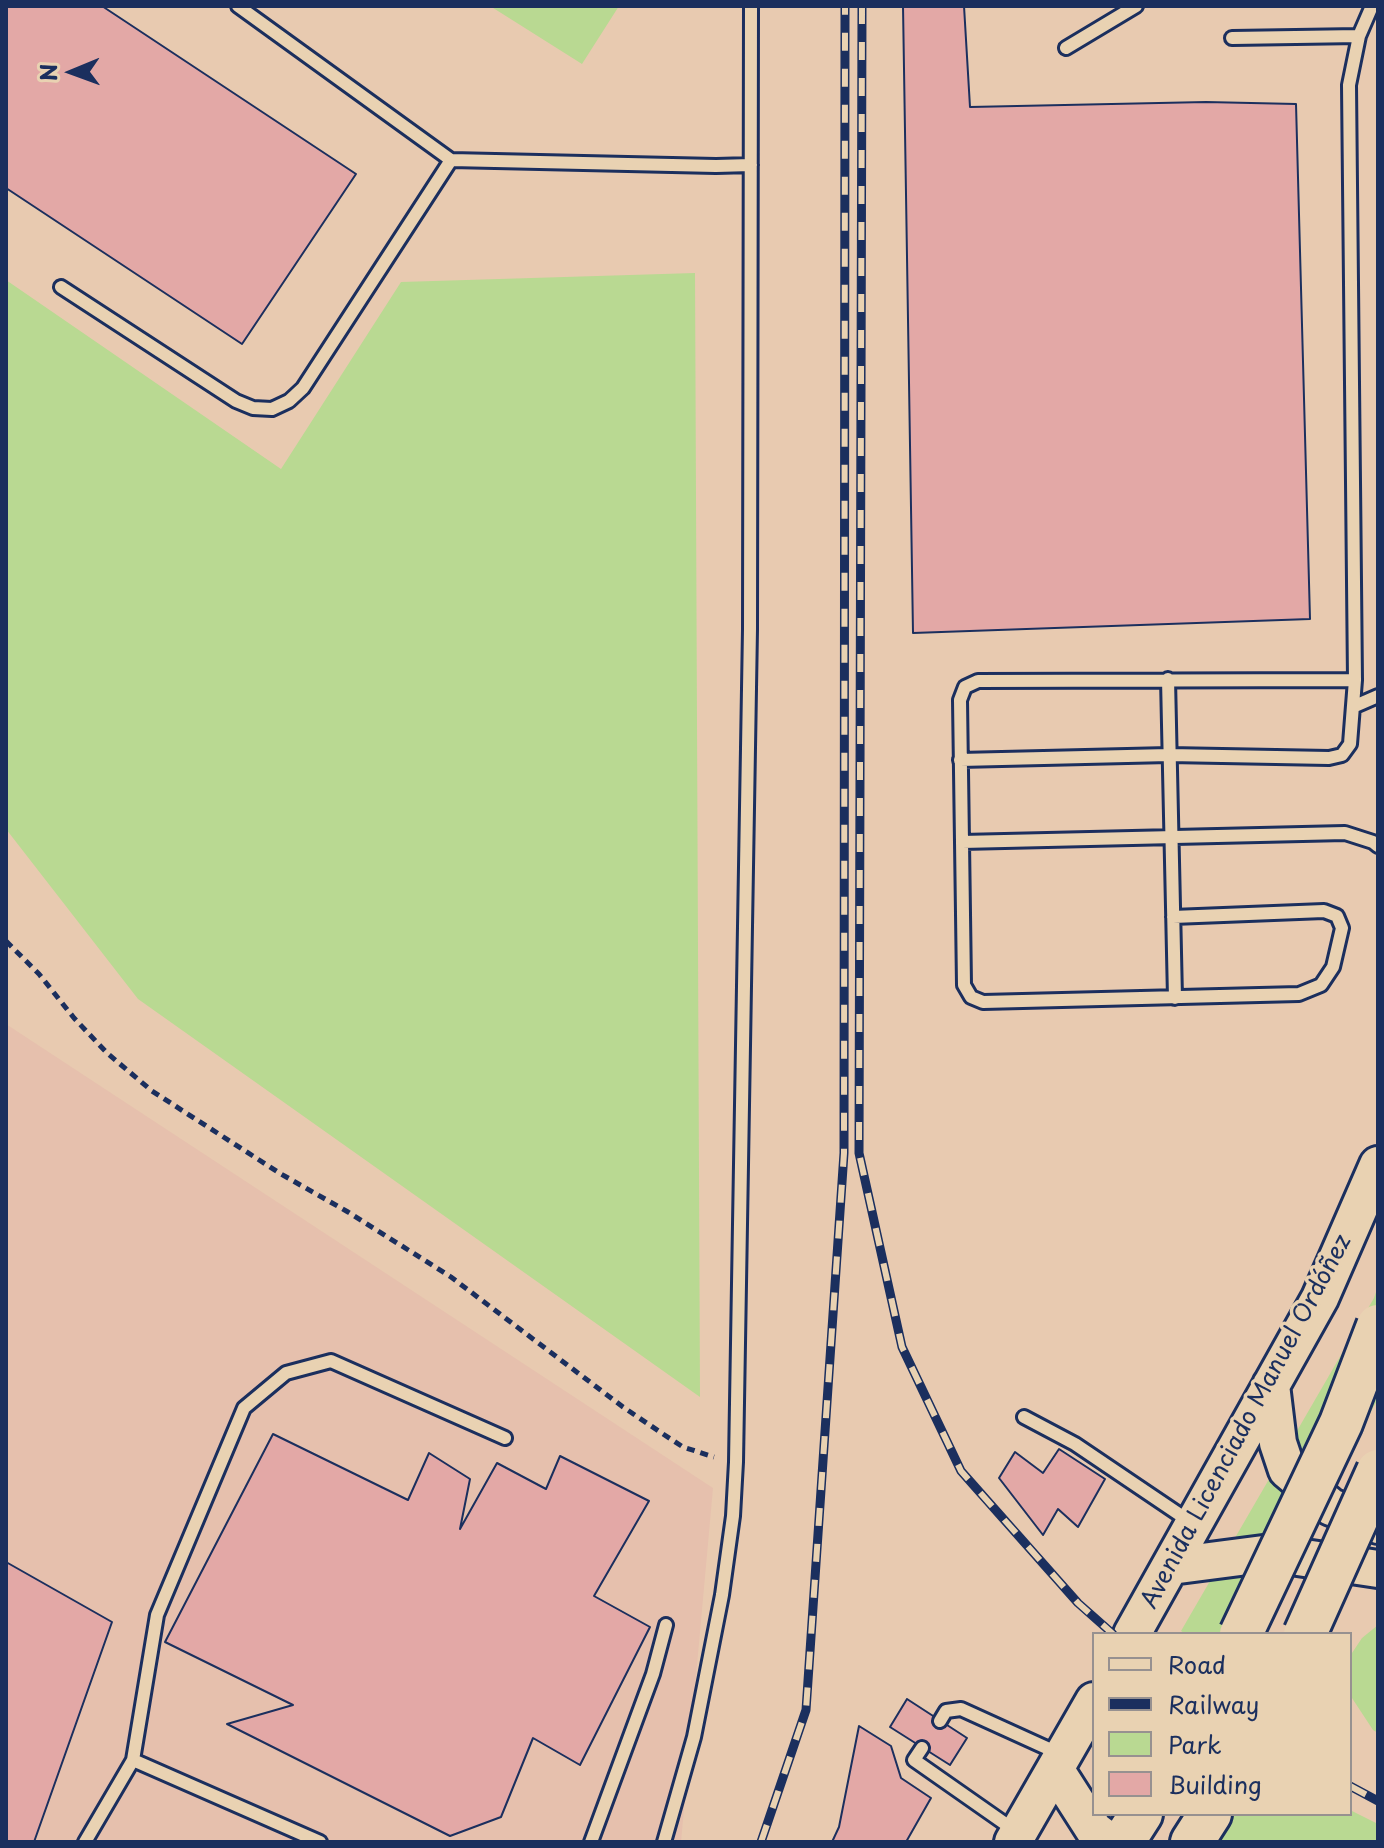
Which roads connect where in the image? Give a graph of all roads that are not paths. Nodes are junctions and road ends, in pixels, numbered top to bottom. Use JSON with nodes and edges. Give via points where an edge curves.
{"nodes":[{"id":1,"x":238,"y":6,"type":"edge"},
{"id":2,"x":751,"y":6,"type":"edge"},
{"id":3,"x":1136,"y":6,"type":"edge"},
{"id":4,"x":1372,"y":6,"type":"edge"},
{"id":5,"x":1359,"y":36,"type":"junction"},
{"id":6,"x":1232,"y":38,"type":"dead end"},
{"id":7,"x":1066,"y":48,"type":"dead end"},
{"id":8,"x":451,"y":160,"type":"junction"},
{"id":9,"x":751,"y":165,"type":"junction"},
{"id":10,"x":61,"y":287,"type":"dead end"},
{"id":11,"x":1168,"y":679,"type":"junction"},
{"id":12,"x":1355,"y":680,"type":"junction"},
{"id":13,"x":1378,"y":696,"type":"edge"},
{"id":14,"x":1355,"y":706,"type":"junction"},
{"id":15,"x":1169,"y":755,"type":"junction"},
{"id":16,"x":960,"y":760,"type":"junction"},
{"id":17,"x":1172,"y":837,"type":"junction"},
{"id":18,"x":962,"y":842,"type":"junction"},
{"id":19,"x":1378,"y":846,"type":"edge"},
{"id":20,"x":1173,"y":917,"type":"junction"},
{"id":21,"x":1175,"y":998,"type":"junction"},
{"id":22,"x":1378,"y":1165,"type":"edge"},
{"id":23,"x":1378,"y":1326,"type":"edge"},
{"id":24,"x":1271,"y":1385,"type":"junction"},
{"id":25,"x":1024,"y":1417,"type":"dead end"},
{"id":26,"x":505,"y":1438,"type":"dead end"},
{"id":27,"x":1378,"y":1471,"type":"edge"},
{"id":28,"x":1195,"y":1525,"type":"junction"},
{"id":29,"x":1378,"y":1525,"type":"edge"},
{"id":30,"x":1171,"y":1566,"type":"junction"},
{"id":31,"x":1378,"y":1569,"type":"edge"},
{"id":32,"x":666,"y":1625,"type":"dead end"},
{"id":33,"x":1133,"y":1632,"type":"edge"},
{"id":34,"x":1242,"y":1632,"type":"edge"},
{"id":35,"x":1306,"y":1632,"type":"edge"},
{"id":36,"x":1092,"y":1704,"type":"edge"},
{"id":37,"x":940,"y":1721,"type":"dead end"},
{"id":38,"x":922,"y":1748,"type":"dead end"},
{"id":39,"x":133,"y":1760,"type":"junction"},
{"id":40,"x":1059,"y":1762,"type":"junction"},
{"id":41,"x":1140,"y":1816,"type":"edge"},
{"id":42,"x":1209,"y":1816,"type":"edge"},
{"id":43,"x":1016,"y":1838,"type":"edge"},
{"id":44,"x":86,"y":1841,"type":"edge"},
{"id":45,"x":320,"y":1842,"type":"edge"},
{"id":46,"x":591,"y":1842,"type":"edge"},
{"id":47,"x":664,"y":1842,"type":"edge"},
{"id":48,"x":1110,"y":1842,"type":"edge"},
{"id":49,"x":1123,"y":1842,"type":"edge"},
{"id":50,"x":1192,"y":1842,"type":"edge"}],
"edges":[{"from":1,"to":8,"type":"lane"},
{"from":2,"to":9,"type":"lane"},
{"from":3,"to":7,"type":"lane"},
{"from":4,"to":5,"type":"lane"},
{"from":5,"to":6,"type":"lane"},
{"from":5,"to":12,"type":"lane","via":[[1349,85]]},
{"from":8,"to":9,"type":"lane"},
{"from":8,"to":10,"type":"lane","via":[[303,388],[272,409],[236,401]]},
{"from":9,"to":47,"type":"lane","via":[[750,629],[736,1462],[722,1595],[694,1737]]},
{"from":11,"to":12,"type":"lane"},
{"from":11,"to":15,"type":"lane"},
{"from":11,"to":16,"type":"lane","via":[[978,681],[965,687],[960,700]]},
{"from":12,"to":14,"type":"lane"},
{"from":13,"to":14,"type":"lane"},
{"from":14,"to":15,"type":"lane","via":[[1350,744],[1342,755]]},
{"from":15,"to":16,"type":"lane"},
{"from":15,"to":17,"type":"lane"},
{"from":16,"to":18,"type":"lane"},
{"from":17,"to":18,"type":"lane"},
{"from":17,"to":19,"type":"lane","via":[[1345,833]]},
{"from":17,"to":20,"type":"lane"},
{"from":18,"to":21,"type":"lane","via":[[964,985],[971,997],[983,1002]]},
{"from":20,"to":21,"type":"lane"},
{"from":20,"to":21,"type":"lane","via":[[1324,911],[1337,916],[1342,928],[1333,967],[1321,985],[1310,990]]},
{"from":22,"to":24,"type":"main road","name":"Avenida Licenciado Manuel Ordóñez","via":[[1320,1298]]},
{"from":23,"to":34,"type":"main road","bridge":true,"via":[[1341,1423]]},
{"from":24,"to":28,"type":"main road","name":"Avenida Licenciado Manuel Ordóñez"},
{"from":24,"to":29,"type":"main road","via":[[1287,1470],[1331,1507]]},
{"from":25,"to":28,"type":"lane","via":[[1075,1444]]},
{"from":26,"to":39,"type":"lane","via":[[331,1361],[286,1373],[244,1408],[157,1615]]},
{"from":27,"to":35,"type":"main road","bridge":true},
{"from":28,"to":30,"type":"main road","name":"Avenida Licenciado Manuel Ordóñez"},
{"from":30,"to":31,"type":"main road","via":[[1271,1553]]},
{"from":30,"to":33,"type":"main road","name":"Avenida Licenciado Manuel Ordóñez"},
{"from":32,"to":46,"type":"lane"},
{"from":36,"to":40,"type":"main road"},
{"from":37,"to":40,"type":"lane","via":[[946,1711],[961,1709]]},
{"from":38,"to":43,"type":"lane","via":[[914,1760]]},
{"from":39,"to":44,"type":"lane"},
{"from":39,"to":45,"type":"lane"},
{"from":40,"to":43,"type":"main road"},
{"from":40,"to":48,"type":"main road","via":[[1094,1830]]},
{"from":41,"to":49,"type":"main road"},
{"from":42,"to":50,"type":"main road"}]}
